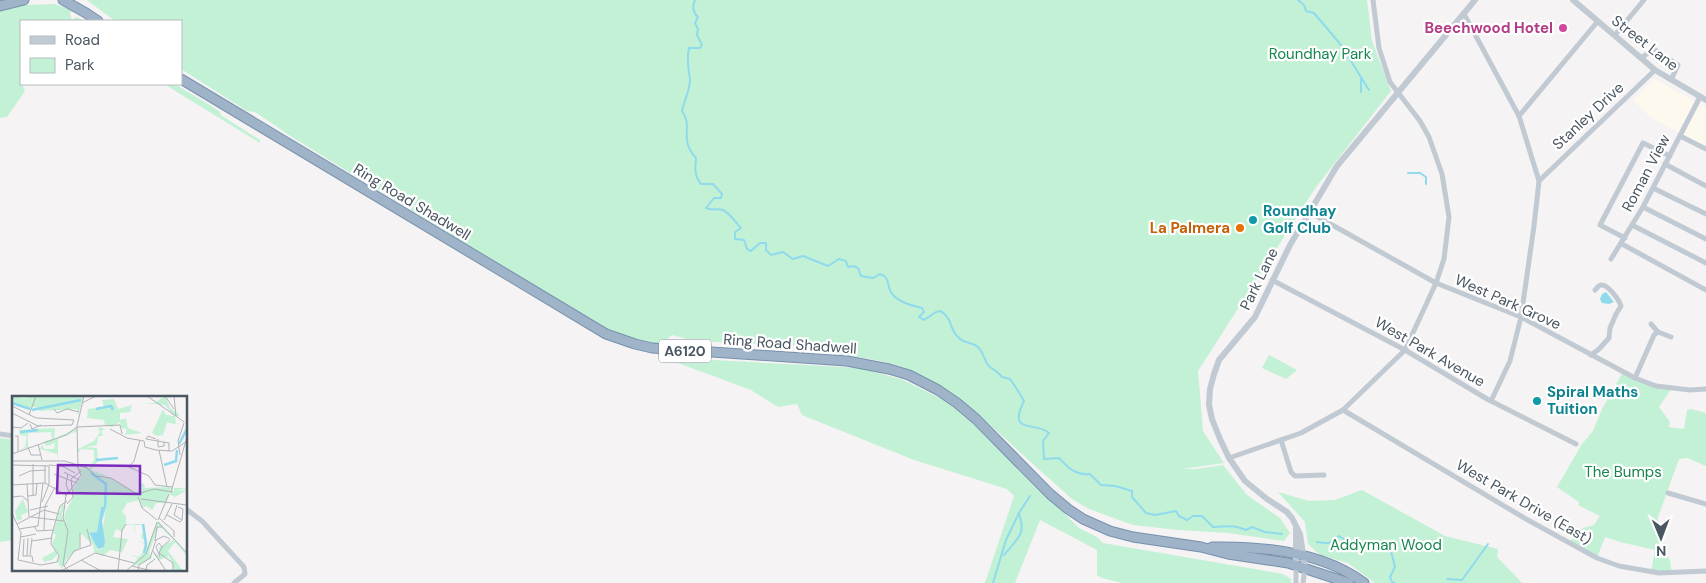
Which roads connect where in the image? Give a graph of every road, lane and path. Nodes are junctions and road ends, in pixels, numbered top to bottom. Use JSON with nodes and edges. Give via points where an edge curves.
{"nodes":[{"id":1,"x":24,"y":0,"type":"edge"},
{"id":2,"x":63,"y":0,"type":"edge"},
{"id":3,"x":76,"y":0,"type":"edge"},
{"id":4,"x":1373,"y":0,"type":"edge"},
{"id":5,"x":1475,"y":0,"type":"edge"},
{"id":6,"x":1572,"y":0,"type":"edge"},
{"id":7,"x":1644,"y":0,"type":"edge"},
{"id":8,"x":0,"y":6,"type":"edge"},
{"id":9,"x":86,"y":13,"type":"junction"},
{"id":10,"x":1464,"y":14,"type":"junction"},
{"id":11,"x":96,"y":20,"type":"edge"},
{"id":12,"x":1598,"y":21,"type":"junction"},
{"id":13,"x":1615,"y":35,"type":"junction"},
{"id":14,"x":1641,"y":58,"type":"junction"},
{"id":15,"x":1655,"y":70,"type":"junction"},
{"id":16,"x":182,"y":80,"type":"edge"},
{"id":17,"x":1671,"y":80,"type":"junction"},
{"id":18,"x":1398,"y":92,"type":"junction"},
{"id":19,"x":1703,"y":98,"type":"edge"},
{"id":20,"x":1519,"y":116,"type":"junction"},
{"id":21,"x":1680,"y":136,"type":"junction"},
{"id":22,"x":1706,"y":150,"type":"edge"},
{"id":23,"x":1670,"y":156,"type":"junction"},
{"id":24,"x":1665,"y":164,"type":"junction"},
{"id":25,"x":1539,"y":181,"type":"junction"},
{"id":26,"x":1706,"y":186,"type":"edge"},
{"id":27,"x":1653,"y":188,"type":"junction"},
{"id":28,"x":1643,"y":207,"type":"junction"},
{"id":29,"x":1308,"y":212,"type":"junction"},
{"id":30,"x":1706,"y":214,"type":"edge"},
{"id":31,"x":1632,"y":225,"type":"junction"},
{"id":32,"x":1625,"y":238,"type":"junction"},
{"id":33,"x":1706,"y":238,"type":"edge"},
{"id":34,"x":1622,"y":244,"type":"junction"},
{"id":35,"x":1611,"y":259,"type":"dead end"},
{"id":36,"x":1706,"y":263,"type":"edge"},
{"id":37,"x":1597,"y":279,"type":"dead end"},
{"id":38,"x":1272,"y":280,"type":"junction"},
{"id":39,"x":1436,"y":284,"type":"junction"},
{"id":40,"x":1602,"y":284,"type":"junction"},
{"id":41,"x":1595,"y":290,"type":"dead end"},
{"id":42,"x":1706,"y":290,"type":"edge"},
{"id":43,"x":1521,"y":318,"type":"junction"},
{"id":44,"x":1651,"y":324,"type":"dead end"},
{"id":45,"x":1658,"y":332,"type":"junction"},
{"id":46,"x":1671,"y":337,"type":"dead end"},
{"id":47,"x":1405,"y":350,"type":"junction"},
{"id":48,"x":1591,"y":355,"type":"junction"},
{"id":49,"x":1635,"y":378,"type":"junction"},
{"id":50,"x":1706,"y":389,"type":"edge"},
{"id":51,"x":1491,"y":401,"type":"junction"},
{"id":52,"x":1343,"y":410,"type":"junction"},
{"id":53,"x":1281,"y":440,"type":"junction"},
{"id":54,"x":1576,"y":444,"type":"dead end"},
{"id":55,"x":1229,"y":458,"type":"junction"},
{"id":56,"x":1324,"y":475,"type":"dead end"},
{"id":57,"x":1668,"y":493,"type":"dead end"},
{"id":58,"x":1706,"y":504,"type":"edge"},
{"id":59,"x":188,"y":510,"type":"edge"},
{"id":60,"x":1201,"y":547,"type":"junction"},
{"id":61,"x":1300,"y":555,"type":"junction"},
{"id":62,"x":1300,"y":566,"type":"junction"},
{"id":63,"x":1706,"y":570,"type":"edge"},
{"id":64,"x":234,"y":583,"type":"edge"},
{"id":65,"x":1296,"y":583,"type":"edge"},
{"id":66,"x":1303,"y":583,"type":"edge"},
{"id":67,"x":1349,"y":583,"type":"edge"},
{"id":68,"x":1364,"y":583,"type":"edge"}],
"edges":[{"from":1,"to":8,"type":"highway"},
{"from":2,"to":9,"type":"highway"},
{"from":3,"to":9,"type":"highway"},
{"from":4,"to":18,"type":"street","via":[[1379,48],[1390,82]]},
{"from":5,"to":10,"type":"street","name":"Park Lane"},
{"from":6,"to":12,"type":"street","name":"Street Lane"},
{"from":7,"to":13,"type":"street"},
{"from":9,"to":11,"type":"highway"},
{"from":10,"to":18,"type":"street","name":"Park Lane"},
{"from":10,"to":20,"type":"street"},
{"from":12,"to":13,"type":"street","name":"Street Lane"},
{"from":12,"to":20,"type":"street"},
{"from":13,"to":14,"type":"street","name":"Street Lane"},
{"from":14,"to":15,"type":"street","name":"Street Lane"},
{"from":14,"to":17,"type":"street","via":[[1654,49],[1678,65]]},
{"from":15,"to":17,"type":"street","name":"Street Lane"},
{"from":15,"to":25,"type":"street","name":"Stanley Drive"},
{"from":16,"to":60,"type":"highway","name":"Ring Road Shadwell","number":"A6120","via":[[606,334],[652,348],[846,360],[910,375],[957,403],[1050,494],[1084,519],[1133,537]]},
{"from":17,"to":19,"type":"street","name":"Street Lane"},
{"from":18,"to":29,"type":"street","name":"Park Lane","via":[[1337,166]]},
{"from":18,"to":39,"type":"street","via":[[1429,137],[1447,198],[1449,217],[1444,259]]},
{"from":19,"to":21,"type":"street","name":"Roman View"},
{"from":20,"to":25,"type":"street"},
{"from":21,"to":22,"type":"street"},
{"from":21,"to":23,"type":"street","name":"Roman View"},
{"from":23,"to":24,"type":"street","name":"Roman View"},
{"from":23,"to":32,"type":"street","via":[[1643,143],[1600,225]]},
{"from":24,"to":26,"type":"street"},
{"from":24,"to":27,"type":"street","name":"Roman View"},
{"from":25,"to":43,"type":"street"},
{"from":27,"to":28,"type":"street","name":"Roman View"},
{"from":27,"to":30,"type":"street"},
{"from":28,"to":31,"type":"street","name":"Roman View"},
{"from":28,"to":33,"type":"street"},
{"from":29,"to":38,"type":"street","name":"Park Lane"},
{"from":29,"to":39,"type":"street","name":"West Park Grove"},
{"from":31,"to":32,"type":"street","name":"Roman View"},
{"from":31,"to":36,"type":"street"},
{"from":32,"to":34,"type":"street","name":"Roman View"},
{"from":34,"to":35,"type":"street","name":"Roman View"},
{"from":34,"to":42,"type":"street"},
{"from":37,"to":40,"type":"street"},
{"from":38,"to":47,"type":"street","name":"West Park Avenue"},
{"from":38,"to":55,"type":"street","name":"Park Lane","via":[[1255,317],[1219,360],[1210,389],[1212,419]]},
{"from":39,"to":43,"type":"street","name":"West Park Grove"},
{"from":39,"to":47,"type":"street"},
{"from":40,"to":41,"type":"street"},
{"from":40,"to":48,"type":"street","via":[[1614,294],[1621,306],[1610,328],[1609,338]]},
{"from":43,"to":48,"type":"street","name":"West Park Grove"},
{"from":43,"to":51,"type":"street","via":[[1510,361]]},
{"from":44,"to":45,"type":"street"},
{"from":45,"to":46,"type":"street"},
{"from":45,"to":49,"type":"street"},
{"from":47,"to":51,"type":"street","name":"West Park Avenue"},
{"from":47,"to":52,"type":"street"},
{"from":48,"to":49,"type":"street","name":"West Park Grove"},
{"from":49,"to":50,"type":"street","name":"West Park Grove","via":[[1664,387]]},
{"from":51,"to":54,"type":"street","name":"West Park Avenue"},
{"from":52,"to":53,"type":"street"},
{"from":52,"to":63,"type":"street","name":"West Park Drive (East)","via":[[1597,558],[1619,566],[1659,573]]},
{"from":53,"to":55,"type":"street"},
{"from":53,"to":56,"type":"street","via":[[1295,476]]},
{"from":55,"to":61,"type":"street","name":"Park Lane","via":[[1246,481],[1287,512],[1300,534]]},
{"from":57,"to":58,"type":"street"},
{"from":59,"to":64,"type":"street","via":[[202,521],[244,567],[245,574]]},
{"from":60,"to":61,"type":"highway","name":"Ring Road Shadwell","number":"A6120","via":[[1228,546]]},
{"from":60,"to":62,"type":"highway","name":"Ring Road Shadwell","number":"A6120"},
{"from":61,"to":62,"type":"street","name":"Park Lane"},
{"from":61,"to":68,"type":"highway","number":"A6120","via":[[1323,560]]},
{"from":62,"to":65,"type":"street"},
{"from":62,"to":66,"type":"street"},
{"from":62,"to":67,"type":"highway","number":"A6120"}]}
